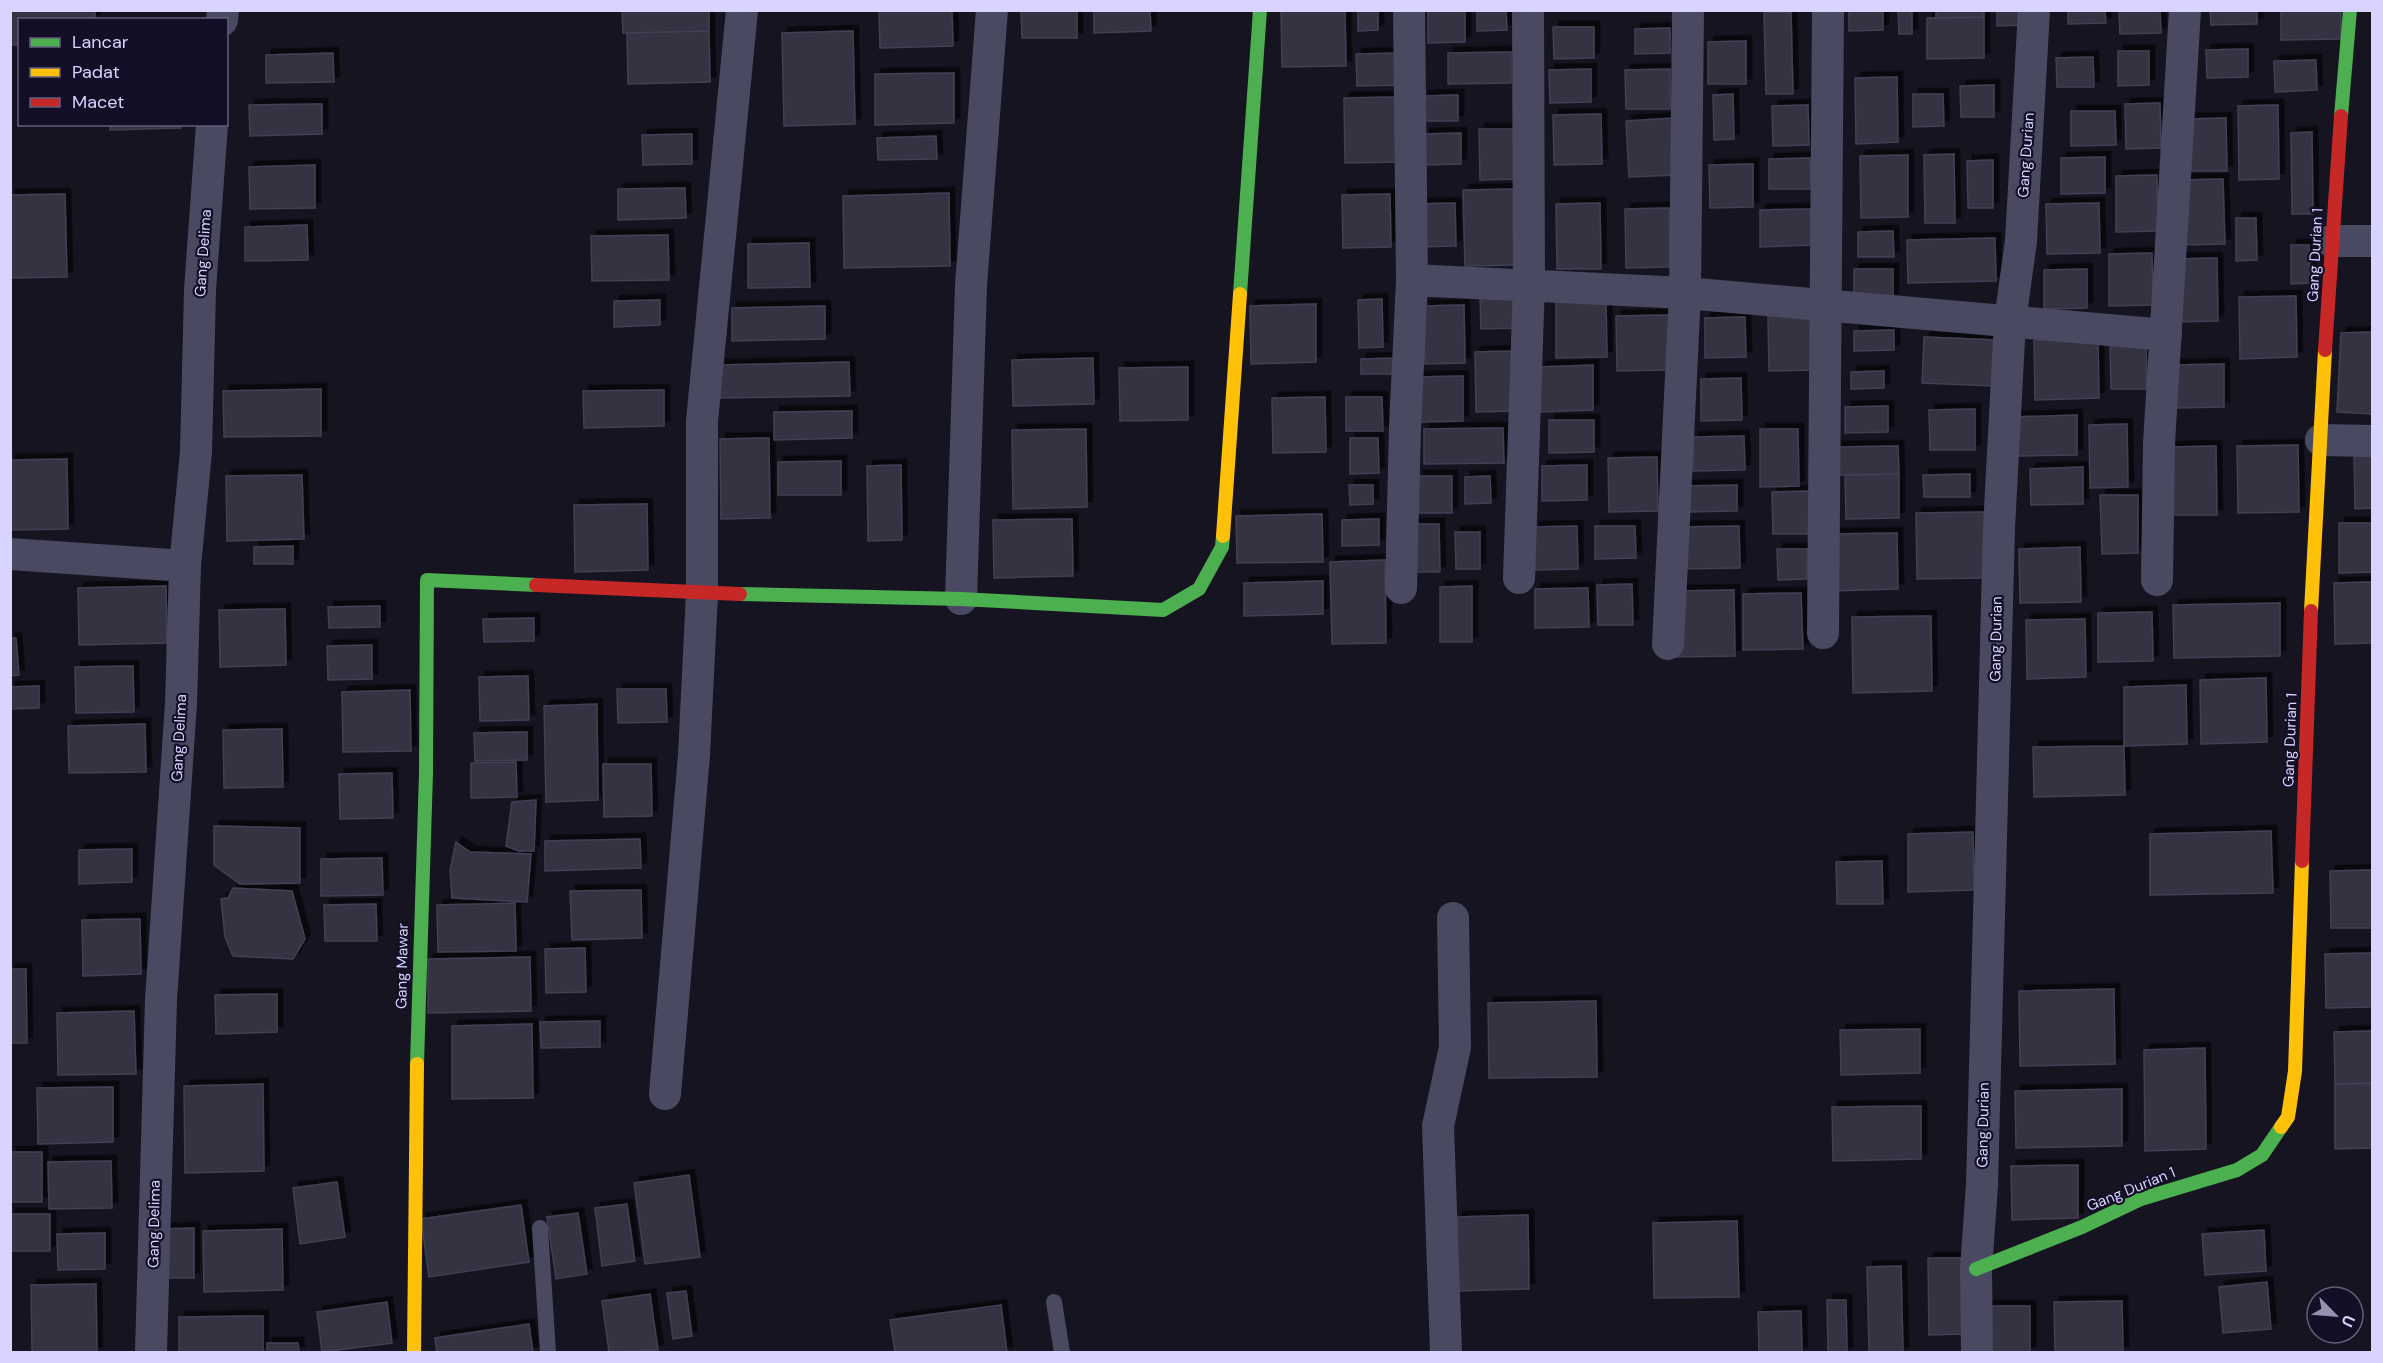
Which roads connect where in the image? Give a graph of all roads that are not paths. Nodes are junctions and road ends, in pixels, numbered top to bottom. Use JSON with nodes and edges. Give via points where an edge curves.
{"nodes":[{"id":1,"x":742,"y":10,"type":"edge"},
{"id":2,"x":992,"y":10,"type":"edge"},
{"id":3,"x":1260,"y":10,"type":"edge"},
{"id":4,"x":1409,"y":10,"type":"edge"},
{"id":5,"x":1528,"y":10,"type":"edge"},
{"id":6,"x":1688,"y":10,"type":"edge"},
{"id":7,"x":1828,"y":10,"type":"edge"},
{"id":8,"x":2034,"y":10,"type":"edge"},
{"id":9,"x":2185,"y":10,"type":"edge"},
{"id":10,"x":2350,"y":10,"type":"edge"},
{"id":11,"x":212,"y":126,"type":"edge"},
{"id":12,"x":2331,"y":241,"type":"junction"},
{"id":13,"x":2373,"y":241,"type":"edge"},
{"id":14,"x":1412,"y":280,"type":"junction"},
{"id":15,"x":1529,"y":283,"type":"junction"},
{"id":16,"x":1685,"y":293,"type":"junction"},
{"id":17,"x":1827,"y":305,"type":"junction"},
{"id":18,"x":2010,"y":321,"type":"junction"},
{"id":19,"x":2166,"y":334,"type":"junction"},
{"id":20,"x":2321,"y":440,"type":"junction"},
{"id":21,"x":2373,"y":441,"type":"edge"},
{"id":22,"x":10,"y":554,"type":"edge"},
{"id":23,"x":185,"y":566,"type":"junction"},
{"id":24,"x":1519,"y":578,"type":"dead end"},
{"id":25,"x":2157,"y":580,"type":"dead end"},
{"id":26,"x":1401,"y":588,"type":"dead end"},
{"id":27,"x":702,"y":593,"type":"junction"},
{"id":28,"x":961,"y":599,"type":"junction"},
{"id":29,"x":1822,"y":633,"type":"dead end"},
{"id":30,"x":1668,"y":644,"type":"dead end"},
{"id":31,"x":1454,"y":918,"type":"dead end"},
{"id":32,"x":665,"y":1094,"type":"dead end"},
{"id":33,"x":540,"y":1228,"type":"dead end"},
{"id":34,"x":1976,"y":1269,"type":"junction"},
{"id":35,"x":1054,"y":1302,"type":"dead end"},
{"id":36,"x":151,"y":1353,"type":"edge"},
{"id":37,"x":414,"y":1353,"type":"edge"},
{"id":38,"x":548,"y":1353,"type":"edge"},
{"id":39,"x":1062,"y":1353,"type":"edge"},
{"id":40,"x":1446,"y":1353,"type":"edge"},
{"id":41,"x":1977,"y":1353,"type":"edge"}],
"edges":[{"from":1,"to":27,"type":"street","via":[[702,421]]},
{"from":2,"to":28,"type":"street","via":[[971,285]]},
{"from":3,"to":28,"type":"street","via":[[1222,548],[1199,589],[1163,610]]},
{"from":4,"to":14,"type":"street"},
{"from":5,"to":15,"type":"street"},
{"from":6,"to":16,"type":"street"},
{"from":7,"to":17,"type":"street"},
{"from":8,"to":18,"type":"street","name":"Gang Durian","via":[[2021,241]]},
{"from":9,"to":19,"type":"street"},
{"from":10,"to":12,"type":"street","name":"Gang Durian 1"},
{"from":11,"to":23,"type":"street","name":"Gang Delima","via":[[200,290],[196,452]]},
{"from":12,"to":13,"type":"street"},
{"from":12,"to":20,"type":"street","name":"Gang Durian 1"},
{"from":14,"to":15,"type":"street"},
{"from":14,"to":26,"type":"street"},
{"from":15,"to":16,"type":"street"},
{"from":15,"to":24,"type":"street"},
{"from":16,"to":17,"type":"street"},
{"from":16,"to":30,"type":"street"},
{"from":17,"to":18,"type":"street"},
{"from":17,"to":29,"type":"street"},
{"from":18,"to":19,"type":"street"},
{"from":18,"to":34,"type":"street","name":"Gang Durian","via":[[1999,528],[1982,1185]]},
{"from":19,"to":25,"type":"street"},
{"from":20,"to":21,"type":"street"},
{"from":20,"to":34,"type":"street","name":"Gang Durian 1","via":[[2313,558],[2295,1071],[2288,1117],[2262,1155],[2237,1170],[2141,1199]]},
{"from":22,"to":23,"type":"street"},
{"from":23,"to":36,"type":"street","name":"Gang Delima","via":[[181,703],[161,1000]]},
{"from":27,"to":28,"type":"street"},
{"from":27,"to":32,"type":"street","via":[[694,755]]},
{"from":27,"to":37,"type":"street","name":"Gang Mawar","via":[[427,580],[427,756],[414,1159]]},
{"from":31,"to":40,"type":"street","via":[[1455,1047],[1438,1126]]},
{"from":33,"to":38,"type":"lane"},
{"from":34,"to":41,"type":"street","name":"Gang Durian"},
{"from":35,"to":39,"type":"lane"}]}
